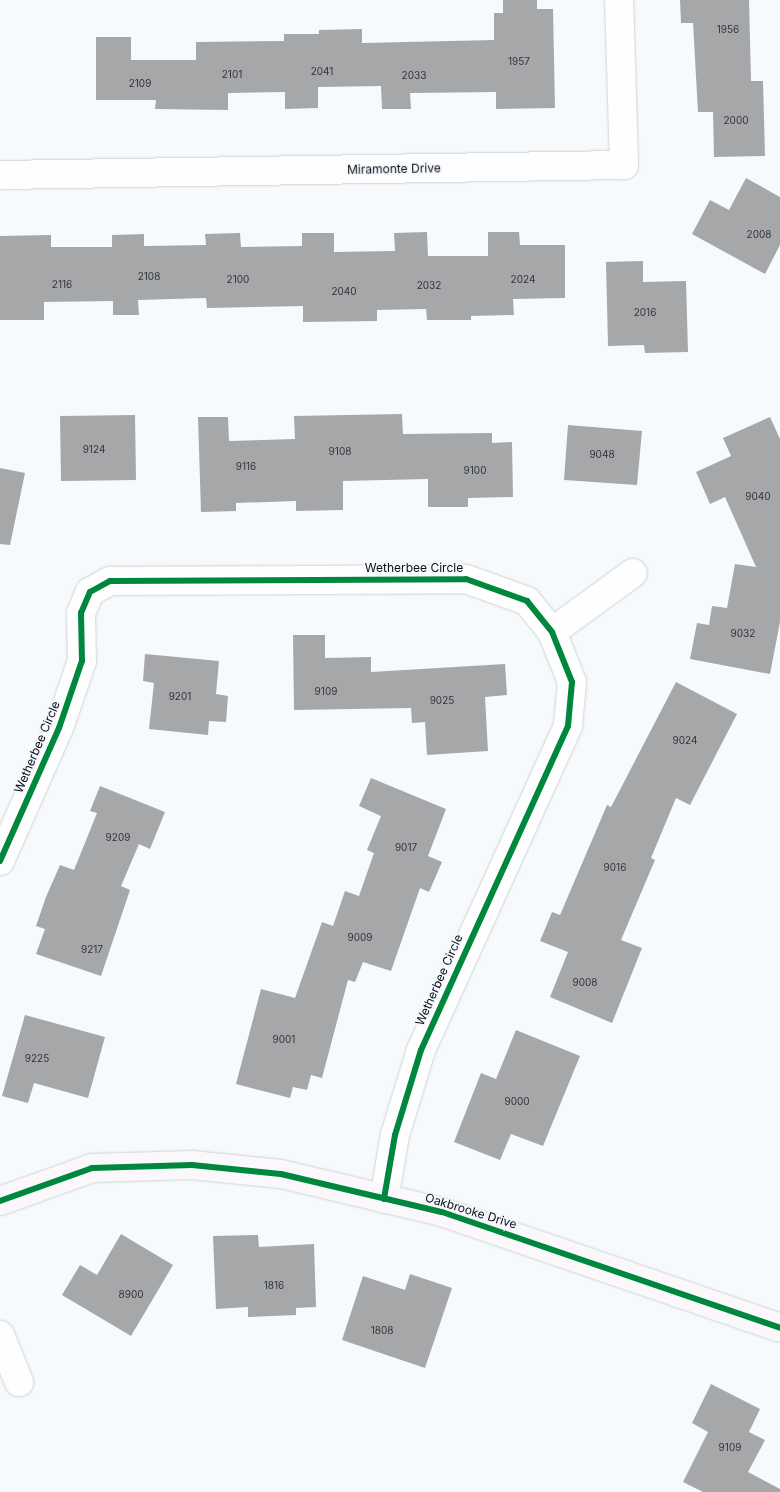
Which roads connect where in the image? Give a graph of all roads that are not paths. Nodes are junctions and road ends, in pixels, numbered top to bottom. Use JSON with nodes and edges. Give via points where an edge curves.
{"nodes":[{"id":1,"x":619,"y":0,"type":"edge"},
{"id":2,"x":0,"y":175,"type":"edge"},
{"id":3,"x":633,"y":573,"type":"dead end"},
{"id":4,"x":552,"y":632,"type":"junction"},
{"id":5,"x":0,"y":861,"type":"edge"},
{"id":6,"x":384,"y":1198,"type":"junction"},
{"id":7,"x":0,"y":1200,"type":"edge"},
{"id":8,"x":780,"y":1328,"type":"edge"},
{"id":9,"x":0,"y":1335,"type":"edge"},
{"id":10,"x":19,"y":1382,"type":"dead end"}],
"edges":[{"from":1,"to":2,"type":"street","name":"Miramonte Drive","via":[[624,165]]},
{"from":3,"to":4,"type":"street"},
{"from":4,"to":5,"type":"street","name":"Wetherbee Circle","via":[[527,601],[466,579],[110,581],[90,592],[80,613],[82,661],[59,728]]},
{"from":4,"to":6,"type":"street","name":"Wetherbee Circle","via":[[572,682],[568,726],[421,1050],[396,1135]]},
{"from":6,"to":7,"type":"street","name":"Oakbrooke Drive","via":[[281,1174],[192,1165],[92,1168]]},
{"from":6,"to":8,"type":"street","name":"Oakbrooke Drive","via":[[442,1212]]},
{"from":9,"to":10,"type":"street"}]}
